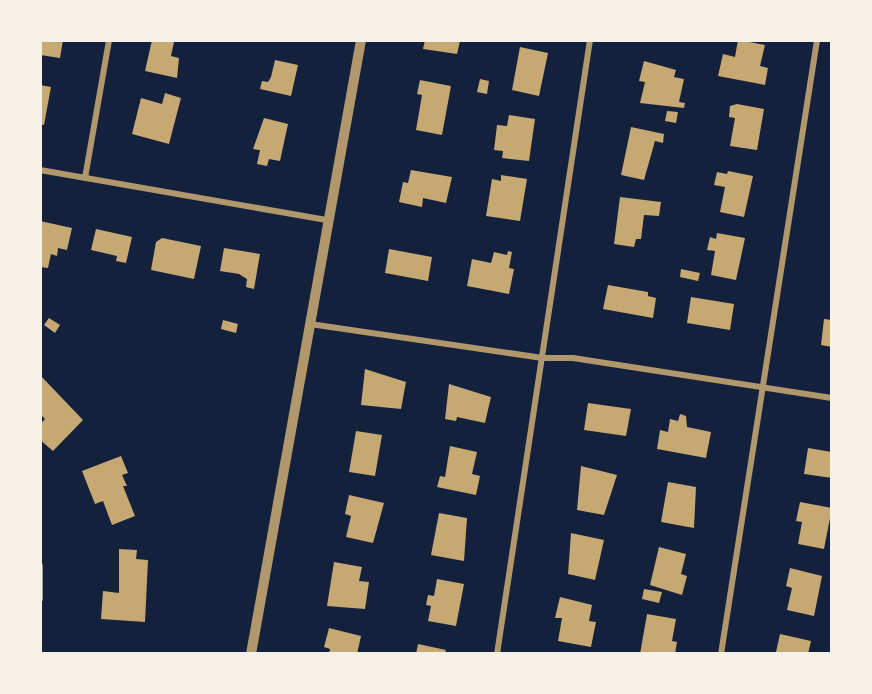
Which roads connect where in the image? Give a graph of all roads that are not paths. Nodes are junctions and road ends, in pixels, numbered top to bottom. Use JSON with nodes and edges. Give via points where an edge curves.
{"nodes":[{"id":1,"x":110,"y":40,"type":"edge"},
{"id":2,"x":361,"y":40,"type":"edge"},
{"id":3,"x":590,"y":40,"type":"edge"},
{"id":4,"x":818,"y":40,"type":"edge"},
{"id":5,"x":40,"y":170,"type":"edge"},
{"id":6,"x":85,"y":178,"type":"junction"},
{"id":7,"x":327,"y":220,"type":"junction"},
{"id":8,"x":310,"y":324,"type":"junction"},
{"id":9,"x":543,"y":358,"type":"junction"},
{"id":10,"x":764,"y":387,"type":"junction"},
{"id":11,"x":831,"y":398,"type":"edge"},
{"id":12,"x":40,"y":566,"type":"edge"},
{"id":13,"x":40,"y":599,"type":"edge"},
{"id":14,"x":251,"y":654,"type":"edge"},
{"id":15,"x":497,"y":654,"type":"edge"},
{"id":16,"x":721,"y":654,"type":"edge"}],
"edges":[{"from":1,"to":6,"type":"street"},
{"from":2,"to":7,"type":"street"},
{"from":3,"to":9,"type":"street"},
{"from":4,"to":10,"type":"street"},
{"from":5,"to":6,"type":"street"},
{"from":6,"to":7,"type":"street"},
{"from":7,"to":8,"type":"street"},
{"from":8,"to":9,"type":"street"},
{"from":8,"to":14,"type":"street"},
{"from":9,"to":10,"type":"street","via":[[573,358]]},
{"from":9,"to":15,"type":"street"},
{"from":10,"to":11,"type":"street"},
{"from":10,"to":16,"type":"street"},
{"from":12,"to":13,"type":"street"}]}
